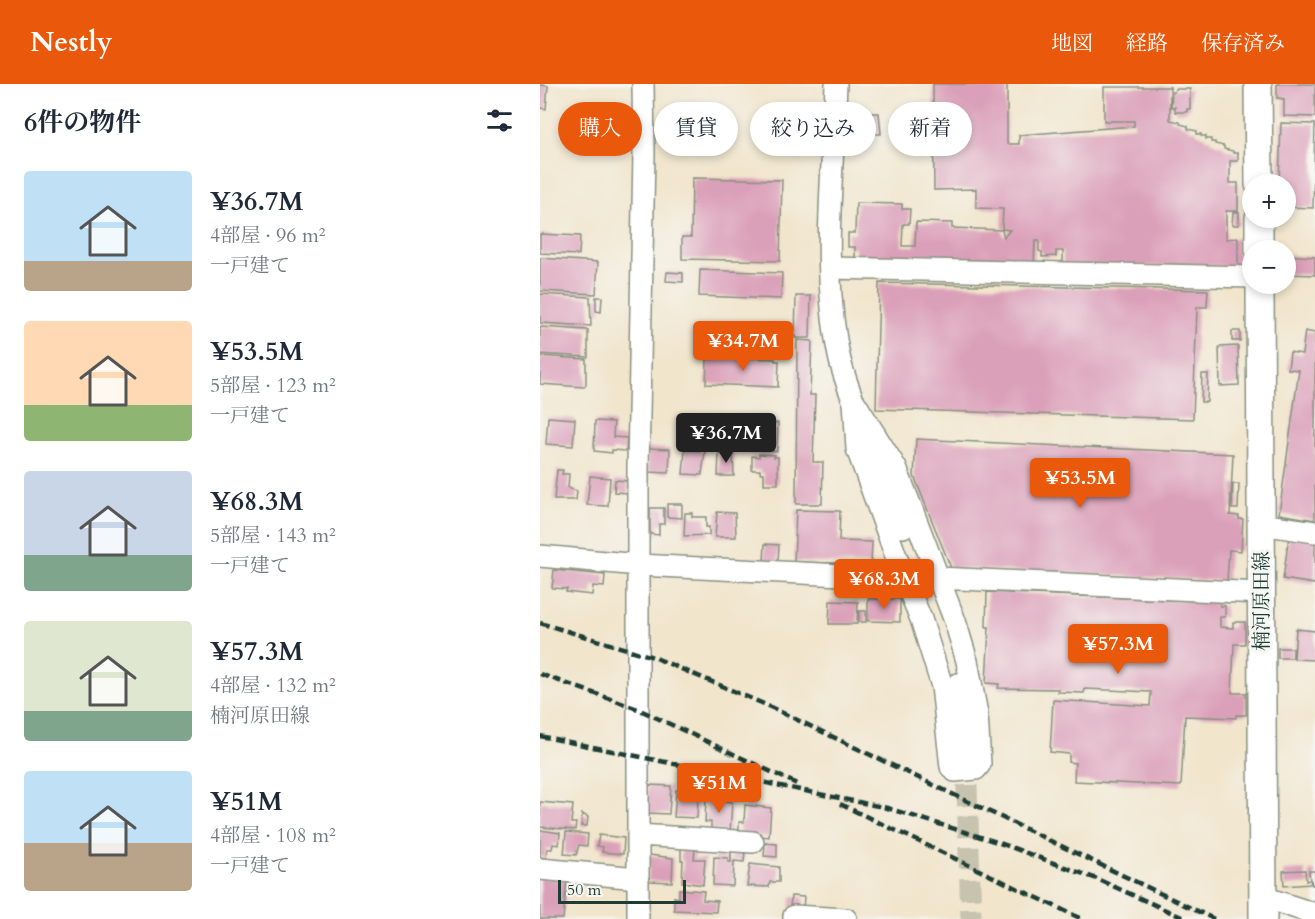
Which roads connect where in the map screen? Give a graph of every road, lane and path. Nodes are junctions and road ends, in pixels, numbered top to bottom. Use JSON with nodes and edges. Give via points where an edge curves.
{"nodes":[{"id":1,"x":643,"y":84,"type":"edge"},
{"id":2,"x":836,"y":84,"type":"edge"},
{"id":3,"x":1258,"y":84,"type":"edge"},
{"id":4,"x":1259,"y":174,"type":"edge"},
{"id":5,"x":830,"y":268,"type":"junction"},
{"id":6,"x":1242,"y":277,"type":"edge"},
{"id":7,"x":1260,"y":294,"type":"edge"},
{"id":8,"x":854,"y":401,"type":"junction"},
{"id":9,"x":1261,"y":524,"type":"junction"},
{"id":10,"x":1315,"y":532,"type":"edge"},
{"id":11,"x":540,"y":556,"type":"edge"},
{"id":12,"x":639,"y":565,"type":"junction"},
{"id":13,"x":904,"y":578,"type":"junction"},
{"id":14,"x":938,"y":578,"type":"junction"},
{"id":15,"x":1261,"y":593,"type":"junction"},
{"id":16,"x":966,"y":754,"type":"tunnel mouth"},
{"id":17,"x":638,"y":836,"type":"junction"},
{"id":18,"x":753,"y":842,"type":"dead end"},
{"id":19,"x":540,"y":869,"type":"edge"},
{"id":20,"x":638,"y":878,"type":"junction"},
{"id":21,"x":1263,"y":908,"type":"edge"},
{"id":22,"x":1315,"y":914,"type":"edge"},
{"id":23,"x":638,"y":919,"type":"edge"},
{"id":24,"x":794,"y":919,"type":"edge"},
{"id":25,"x":846,"y":919,"type":"edge"}],
"edges":[{"from":1,"to":12,"type":"street"},
{"from":2,"to":5,"type":"street"},
{"from":3,"to":4,"type":"main road"},
{"from":5,"to":6,"type":"street"},
{"from":5,"to":8,"type":"street","via":[[840,357]]},
{"from":7,"to":9,"type":"main road","name":"楠河原田線"},
{"from":8,"to":13,"type":"street","via":[[858,449]]},
{"from":8,"to":14,"type":"street","via":[[896,468]]},
{"from":8,"to":16,"type":"street","via":[[954,662]]},
{"from":9,"to":10,"type":"street"},
{"from":9,"to":15,"type":"main road","name":"楠河原田線"},
{"from":11,"to":12,"type":"street"},
{"from":12,"to":13,"type":"street"},
{"from":12,"to":17,"type":"street"},
{"from":13,"to":14,"type":"street","via":[[942,686],[951,767],[955,771],[976,769],[980,764],[978,714],[967,661]]},
{"from":14,"to":15,"type":"street"},
{"from":15,"to":21,"type":"main road","name":"楠河原田線"},
{"from":17,"to":18,"type":"street"},
{"from":17,"to":20,"type":"street"},
{"from":19,"to":20,"type":"street"},
{"from":20,"to":23,"type":"street"},
{"from":21,"to":22,"type":"street"},
{"from":24,"to":25,"type":"street"}]}
